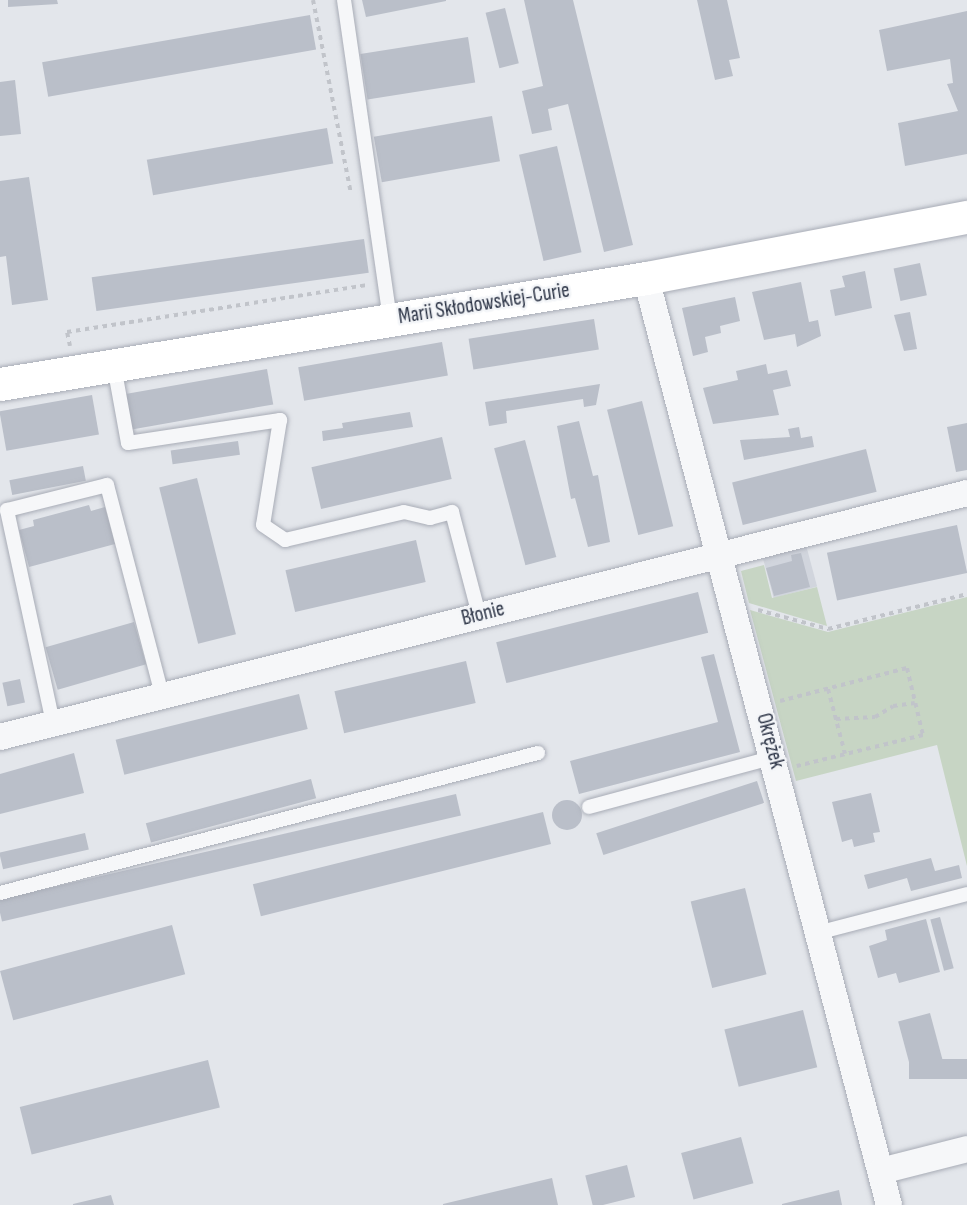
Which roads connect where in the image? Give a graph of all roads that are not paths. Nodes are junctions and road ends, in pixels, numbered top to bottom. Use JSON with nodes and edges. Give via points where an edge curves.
{"nodes":[{"id":1,"x":344,"y":0,"type":"edge"},
{"id":2,"x":967,"y":217,"type":"edge"},
{"id":3,"x":646,"y":278,"type":"junction"},
{"id":4,"x":390,"y":320,"type":"junction"},
{"id":5,"x":114,"y":366,"type":"junction"},
{"id":6,"x":0,"y":384,"type":"edge"},
{"id":7,"x":967,"y":494,"type":"edge"},
{"id":8,"x":722,"y":554,"type":"junction"},
{"id":9,"x":479,"y":615,"type":"junction"},
{"id":10,"x":162,"y":694,"type":"junction"},
{"id":11,"x":53,"y":723,"type":"junction"},
{"id":12,"x":0,"y":737,"type":"edge"},
{"id":13,"x":538,"y":753,"type":"dead end"},
{"id":14,"x":782,"y":762,"type":"junction"},
{"id":15,"x":589,"y":807,"type":"dead end"},
{"id":16,"x":0,"y":893,"type":"edge"},
{"id":17,"x":967,"y":894,"type":"edge"},
{"id":18,"x":820,"y":932,"type":"junction"},
{"id":19,"x":967,"y":1149,"type":"edge"},
{"id":20,"x":881,"y":1171,"type":"junction"},
{"id":21,"x":890,"y":1205,"type":"edge"}],
"edges":[{"from":1,"to":4,"type":"lane"},
{"from":2,"to":3,"type":"street","name":"Marii Skłodowskiej-Curie"},
{"from":3,"to":4,"type":"street","name":"Marii Skłodowskiej-Curie"},
{"from":3,"to":8,"type":"street","name":"Okrężek"},
{"from":4,"to":5,"type":"street","name":"Marii Skłodowskiej-Curie"},
{"from":5,"to":6,"type":"street","name":"Marii Skłodowskiej-Curie"},
{"from":5,"to":9,"type":"lane","via":[[128,443],[280,420],[263,525],[285,540],[404,512],[430,518],[452,512]]},
{"from":7,"to":8,"type":"street","name":"Błonie"},
{"from":8,"to":9,"type":"street","name":"Błonie"},
{"from":8,"to":14,"type":"street","name":"Okrężek"},
{"from":9,"to":10,"type":"street","name":"Błonie"},
{"from":10,"to":11,"type":"street","name":"Błonie"},
{"from":10,"to":11,"type":"lane","via":[[107,485],[7,510]]},
{"from":11,"to":12,"type":"street","name":"Błonie"},
{"from":13,"to":16,"type":"lane"},
{"from":14,"to":15,"type":"lane"},
{"from":14,"to":18,"type":"street","name":"Okrężek"},
{"from":17,"to":18,"type":"lane"},
{"from":18,"to":20,"type":"street","name":"Okrężek"},
{"from":19,"to":20,"type":"street"},
{"from":20,"to":21,"type":"street","name":"Okrężek"}]}
